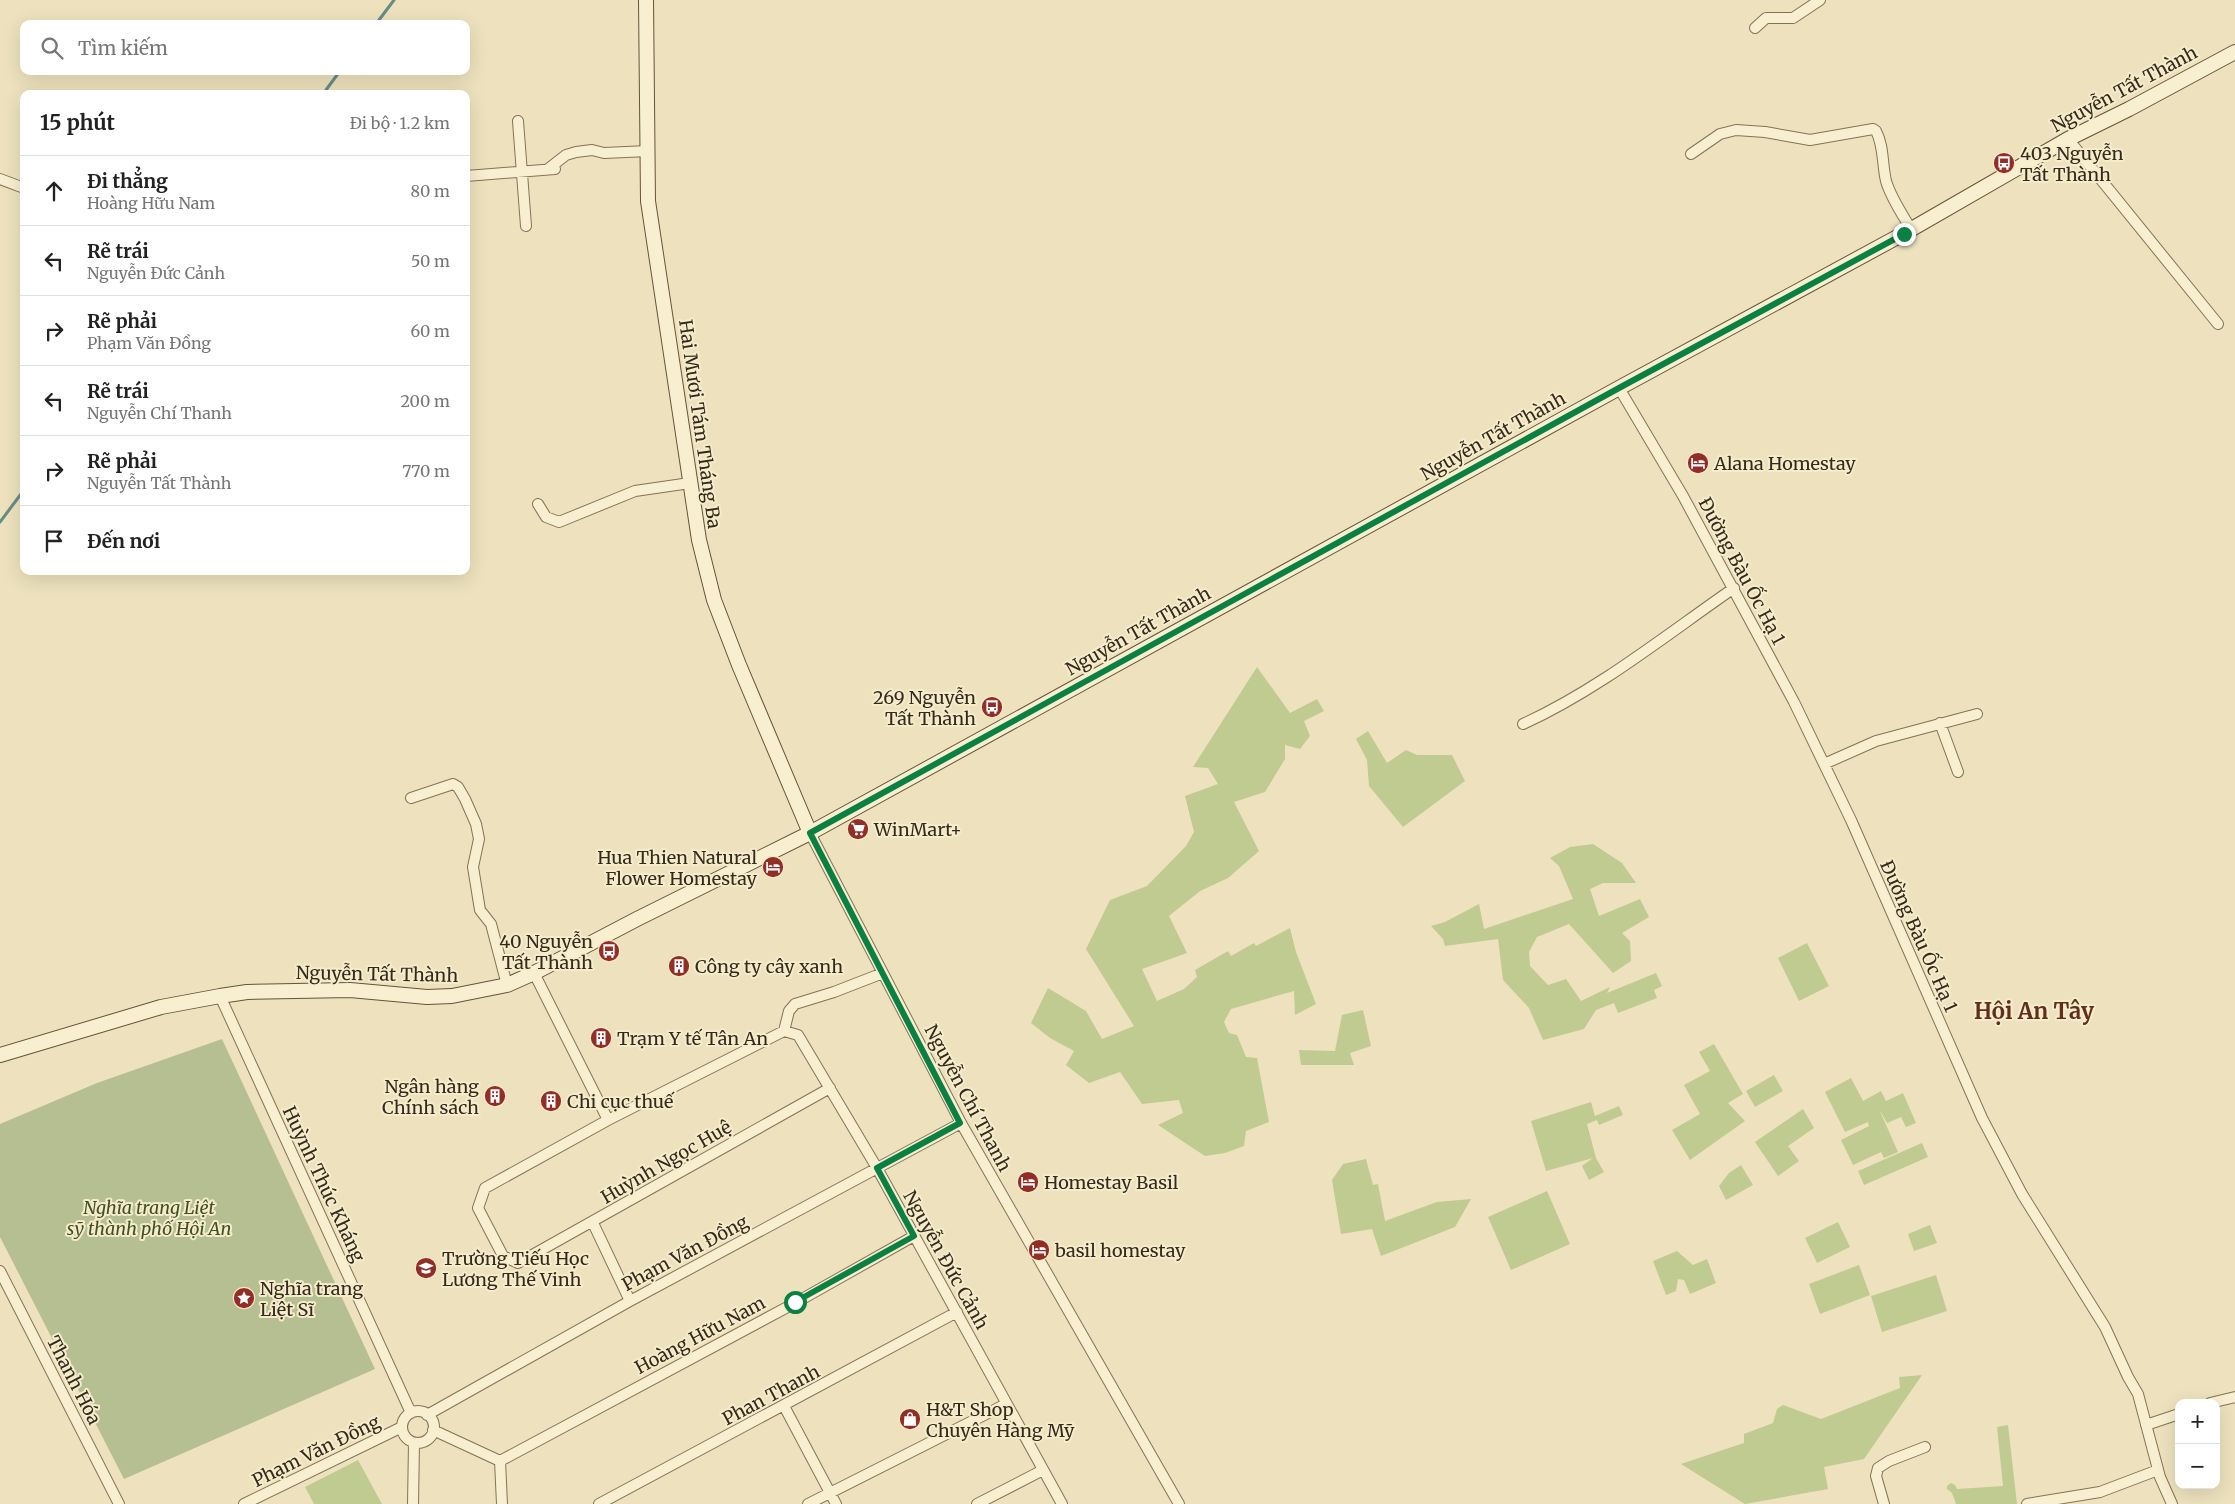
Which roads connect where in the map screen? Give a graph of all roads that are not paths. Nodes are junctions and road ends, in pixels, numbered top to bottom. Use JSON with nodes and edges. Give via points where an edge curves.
{"nodes":[{"id":1,"x":646,"y":0,"type":"edge"},
{"id":2,"x":1820,"y":0,"type":"edge"},
{"id":3,"x":1754,"y":28,"type":"dead end"},
{"id":4,"x":2235,"y":52,"type":"edge"},
{"id":5,"x":518,"y":121,"type":"dead end"},
{"id":6,"x":2068,"y":139,"type":"junction"},
{"id":7,"x":648,"y":151,"type":"junction"},
{"id":8,"x":1691,"y":154,"type":"dead end"},
{"id":9,"x":522,"y":172,"type":"junction"},
{"id":10,"x":470,"y":176,"type":"edge"},
{"id":11,"x":0,"y":179,"type":"edge"},
{"id":12,"x":20,"y":186,"type":"edge"},
{"id":13,"x":526,"y":226,"type":"dead end"},
{"id":14,"x":1911,"y":229,"type":"junction"},
{"id":15,"x":2218,"y":324,"type":"dead end"},
{"id":16,"x":1619,"y":388,"type":"junction"},
{"id":17,"x":690,"y":484,"type":"junction"},
{"id":18,"x":538,"y":504,"type":"dead end"},
{"id":19,"x":1734,"y":588,"type":"junction"},
{"id":20,"x":1977,"y":714,"type":"dead end"},
{"id":21,"x":1940,"y":723,"type":"junction"},
{"id":22,"x":1523,"y":724,"type":"dead end"},
{"id":23,"x":1824,"y":764,"type":"junction"},
{"id":24,"x":1958,"y":772,"type":"dead end"},
{"id":25,"x":411,"y":798,"type":"dead end"},
{"id":26,"x":810,"y":833,"type":"junction"},
{"id":27,"x":534,"y":973,"type":"junction"},
{"id":28,"x":883,"y":973,"type":"junction"},
{"id":29,"x":507,"y":985,"type":"junction"},
{"id":30,"x":220,"y":996,"type":"junction"},
{"id":31,"x":784,"y":1031,"type":"junction"},
{"id":32,"x":0,"y":1055,"type":"edge"},
{"id":33,"x":830,"y":1088,"type":"junction"},
{"id":34,"x":608,"y":1120,"type":"junction"},
{"id":35,"x":960,"y":1123,"type":"junction"},
{"id":36,"x":877,"y":1168,"type":"junction"},
{"id":37,"x":593,"y":1223,"type":"junction"},
{"id":38,"x":914,"y":1236,"type":"junction"},
{"id":39,"x":0,"y":1271,"type":"edge"},
{"id":40,"x":630,"y":1301,"type":"junction"},
{"id":41,"x":957,"y":1312,"type":"junction"},
{"id":42,"x":2235,"y":1397,"type":"edge"},
{"id":43,"x":2220,"y":1401,"type":"edge"},
{"id":44,"x":1006,"y":1404,"type":"junction"},
{"id":45,"x":784,"y":1406,"type":"junction"},
{"id":46,"x":411,"y":1413,"type":"junction"},
{"id":47,"x":427,"y":1415,"type":"junction"},
{"id":48,"x":2175,"y":1415,"type":"edge"},
{"id":49,"x":2146,"y":1425,"type":"junction"},
{"id":50,"x":402,"y":1427,"type":"junction"},
{"id":51,"x":433,"y":1430,"type":"junction"},
{"id":52,"x":414,"y":1442,"type":"junction"},
{"id":53,"x":1925,"y":1447,"type":"dead end"},
{"id":54,"x":500,"y":1461,"type":"junction"},
{"id":55,"x":1043,"y":1470,"type":"junction"},
{"id":56,"x":2158,"y":1470,"type":"junction"},
{"id":57,"x":830,"y":1493,"type":"junction"},
{"id":58,"x":616,"y":1500,"type":"edge"},
{"id":59,"x":119,"y":1504,"type":"edge"},
{"id":60,"x":244,"y":1504,"type":"edge"},
{"id":61,"x":413,"y":1504,"type":"edge"},
{"id":62,"x":502,"y":1504,"type":"edge"},
{"id":63,"x":599,"y":1504,"type":"edge"},
{"id":64,"x":808,"y":1504,"type":"edge"},
{"id":65,"x":836,"y":1504,"type":"edge"},
{"id":66,"x":976,"y":1504,"type":"edge"},
{"id":67,"x":1062,"y":1504,"type":"edge"},
{"id":68,"x":1178,"y":1504,"type":"edge"},
{"id":69,"x":1884,"y":1504,"type":"edge"},
{"id":70,"x":2027,"y":1504,"type":"edge"},
{"id":71,"x":2172,"y":1504,"type":"edge"}],
"edges":[{"from":1,"to":7,"type":"main road","name":"Hai Mươi Tám Tháng Ba"},
{"from":2,"to":3,"type":"street","via":[[1794,18],[1766,18]]},
{"from":4,"to":6,"type":"main road","name":"Nguyễn Tất Thành"},
{"from":5,"to":9,"type":"street"},
{"from":6,"to":14,"type":"main road","name":"Nguyễn Tất Thành"},
{"from":6,"to":15,"type":"street"},
{"from":7,"to":9,"type":"street","via":[[576,152],[566,155],[553,169]]},
{"from":7,"to":17,"type":"main road","name":"Hai Mươi Tám Tháng Ba","via":[[648,201]]},
{"from":8,"to":14,"type":"street","via":[[1720,134],[1736,130],[1810,140],[1873,129],[1881,145],[1889,188]]},
{"from":9,"to":10,"type":"street"},
{"from":9,"to":13,"type":"street"},
{"from":11,"to":12,"type":"street"},
{"from":14,"to":16,"type":"main road","name":"Nguyễn Tất Thành"},
{"from":16,"to":19,"type":"street","name":"Đường Bàu Ốc Hạ 1"},
{"from":16,"to":26,"type":"main road","name":"Nguyễn Tất Thành"},
{"from":17,"to":18,"type":"street","via":[[635,491],[559,522],[546,517]]},
{"from":17,"to":26,"type":"main road","name":"Hai Mươi Tám Tháng Ba","via":[[698,540],[714,600]]},
{"from":19,"to":22,"type":"street","via":[[1584,692]]},
{"from":19,"to":23,"type":"street","name":"Đường Bàu Ốc Hạ 1"},
{"from":20,"to":21,"type":"street"},
{"from":21,"to":23,"type":"street","via":[[1876,741]]},
{"from":21,"to":24,"type":"street"},
{"from":23,"to":49,"type":"street","name":"Đường Bàu Ốc Hạ 1","via":[[1982,1118],[2026,1201],[2105,1327],[2138,1394]]},
{"from":25,"to":29,"type":"street","via":[[453,784],[470,808],[479,839],[474,867],[480,910],[491,924]]},
{"from":26,"to":27,"type":"main road","name":"Nguyễn Tất Thành"},
{"from":26,"to":28,"type":"street","name":"Nguyễn Chí Thanh"},
{"from":27,"to":29,"type":"main road","name":"Nguyễn Tất Thành"},
{"from":27,"to":34,"type":"street"},
{"from":28,"to":31,"type":"street","via":[[795,1004],[788,1014]]},
{"from":28,"to":35,"type":"street","name":"Nguyễn Chí Thanh"},
{"from":29,"to":30,"type":"main road","name":"Nguyễn Tất Thành","via":[[469,994],[427,997],[350,990],[247,992]]},
{"from":30,"to":32,"type":"main road","name":"Nguyễn Tất Thành","via":[[162,1007]]},
{"from":30,"to":46,"type":"street","name":"Huỳnh Thúc Kháng"},
{"from":31,"to":33,"type":"street","name":"Nguyễn Đức Cảnh","via":[[798,1035]]},
{"from":31,"to":34,"type":"street"},
{"from":33,"to":36,"type":"street","name":"Nguyễn Đức Cảnh"},
{"from":33,"to":37,"type":"street","name":"Huỳnh Ngọc Huệ"},
{"from":34,"to":37,"type":"street","name":"Huỳnh Ngọc Huệ","via":[[485,1188],[478,1208],[503,1256],[518,1263]]},
{"from":35,"to":36,"type":"street","name":"Phạm Văn Đồng"},
{"from":35,"to":68,"type":"street","name":"Nguyễn Chí Thanh"},
{"from":36,"to":38,"type":"street","name":"Nguyễn Đức Cảnh"},
{"from":36,"to":40,"type":"street","name":"Phạm Văn Đồng"},
{"from":37,"to":40,"type":"street"},
{"from":38,"to":41,"type":"street","name":"Nguyễn Đức Cảnh"},
{"from":38,"to":54,"type":"street","name":"Hoàng Hữu Nam"},
{"from":39,"to":59,"type":"street","name":"Thanh Hóa"},
{"from":40,"to":47,"type":"street","name":"Phạm Văn Đồng"},
{"from":41,"to":44,"type":"street","name":"Nguyễn Đức Cảnh"},
{"from":41,"to":45,"type":"street","name":"Phan Thanh"},
{"from":42,"to":43,"type":"street"},
{"from":44,"to":55,"type":"street","name":"Nguyễn Đức Cảnh"},
{"from":44,"to":57,"type":"street"},
{"from":45,"to":57,"type":"street"},
{"from":45,"to":58,"type":"street","name":"Phan Thanh"},
{"from":46,"to":47,"type":"street","via":[[417,1411]]},
{"from":46,"to":50,"type":"street"},
{"from":47,"to":51,"type":"street","via":[[432,1419]]},
{"from":48,"to":49,"type":"street"},
{"from":49,"to":56,"type":"street","name":"Đường Bàu Ốc Hạ 1"},
{"from":50,"to":52,"type":"street","via":[[407,1439]]},
{"from":50,"to":60,"type":"street","name":"Phạm Văn Đồng"},
{"from":51,"to":52,"type":"street","via":[[425,1441]]},
{"from":51,"to":54,"type":"street"},
{"from":52,"to":61,"type":"street"},
{"from":53,"to":69,"type":"street","via":[[1878,1468],[1876,1476]]},
{"from":54,"to":62,"type":"street"},
{"from":55,"to":66,"type":"street"},
{"from":55,"to":67,"type":"street","name":"Nguyễn Đức Cảnh"},
{"from":56,"to":70,"type":"street","via":[[2100,1492]]},
{"from":56,"to":71,"type":"street","name":"Đường Bàu Ốc Hạ 1"},
{"from":57,"to":64,"type":"street"},
{"from":57,"to":65,"type":"street"},
{"from":58,"to":63,"type":"street","name":"Phan Thanh"}]}
